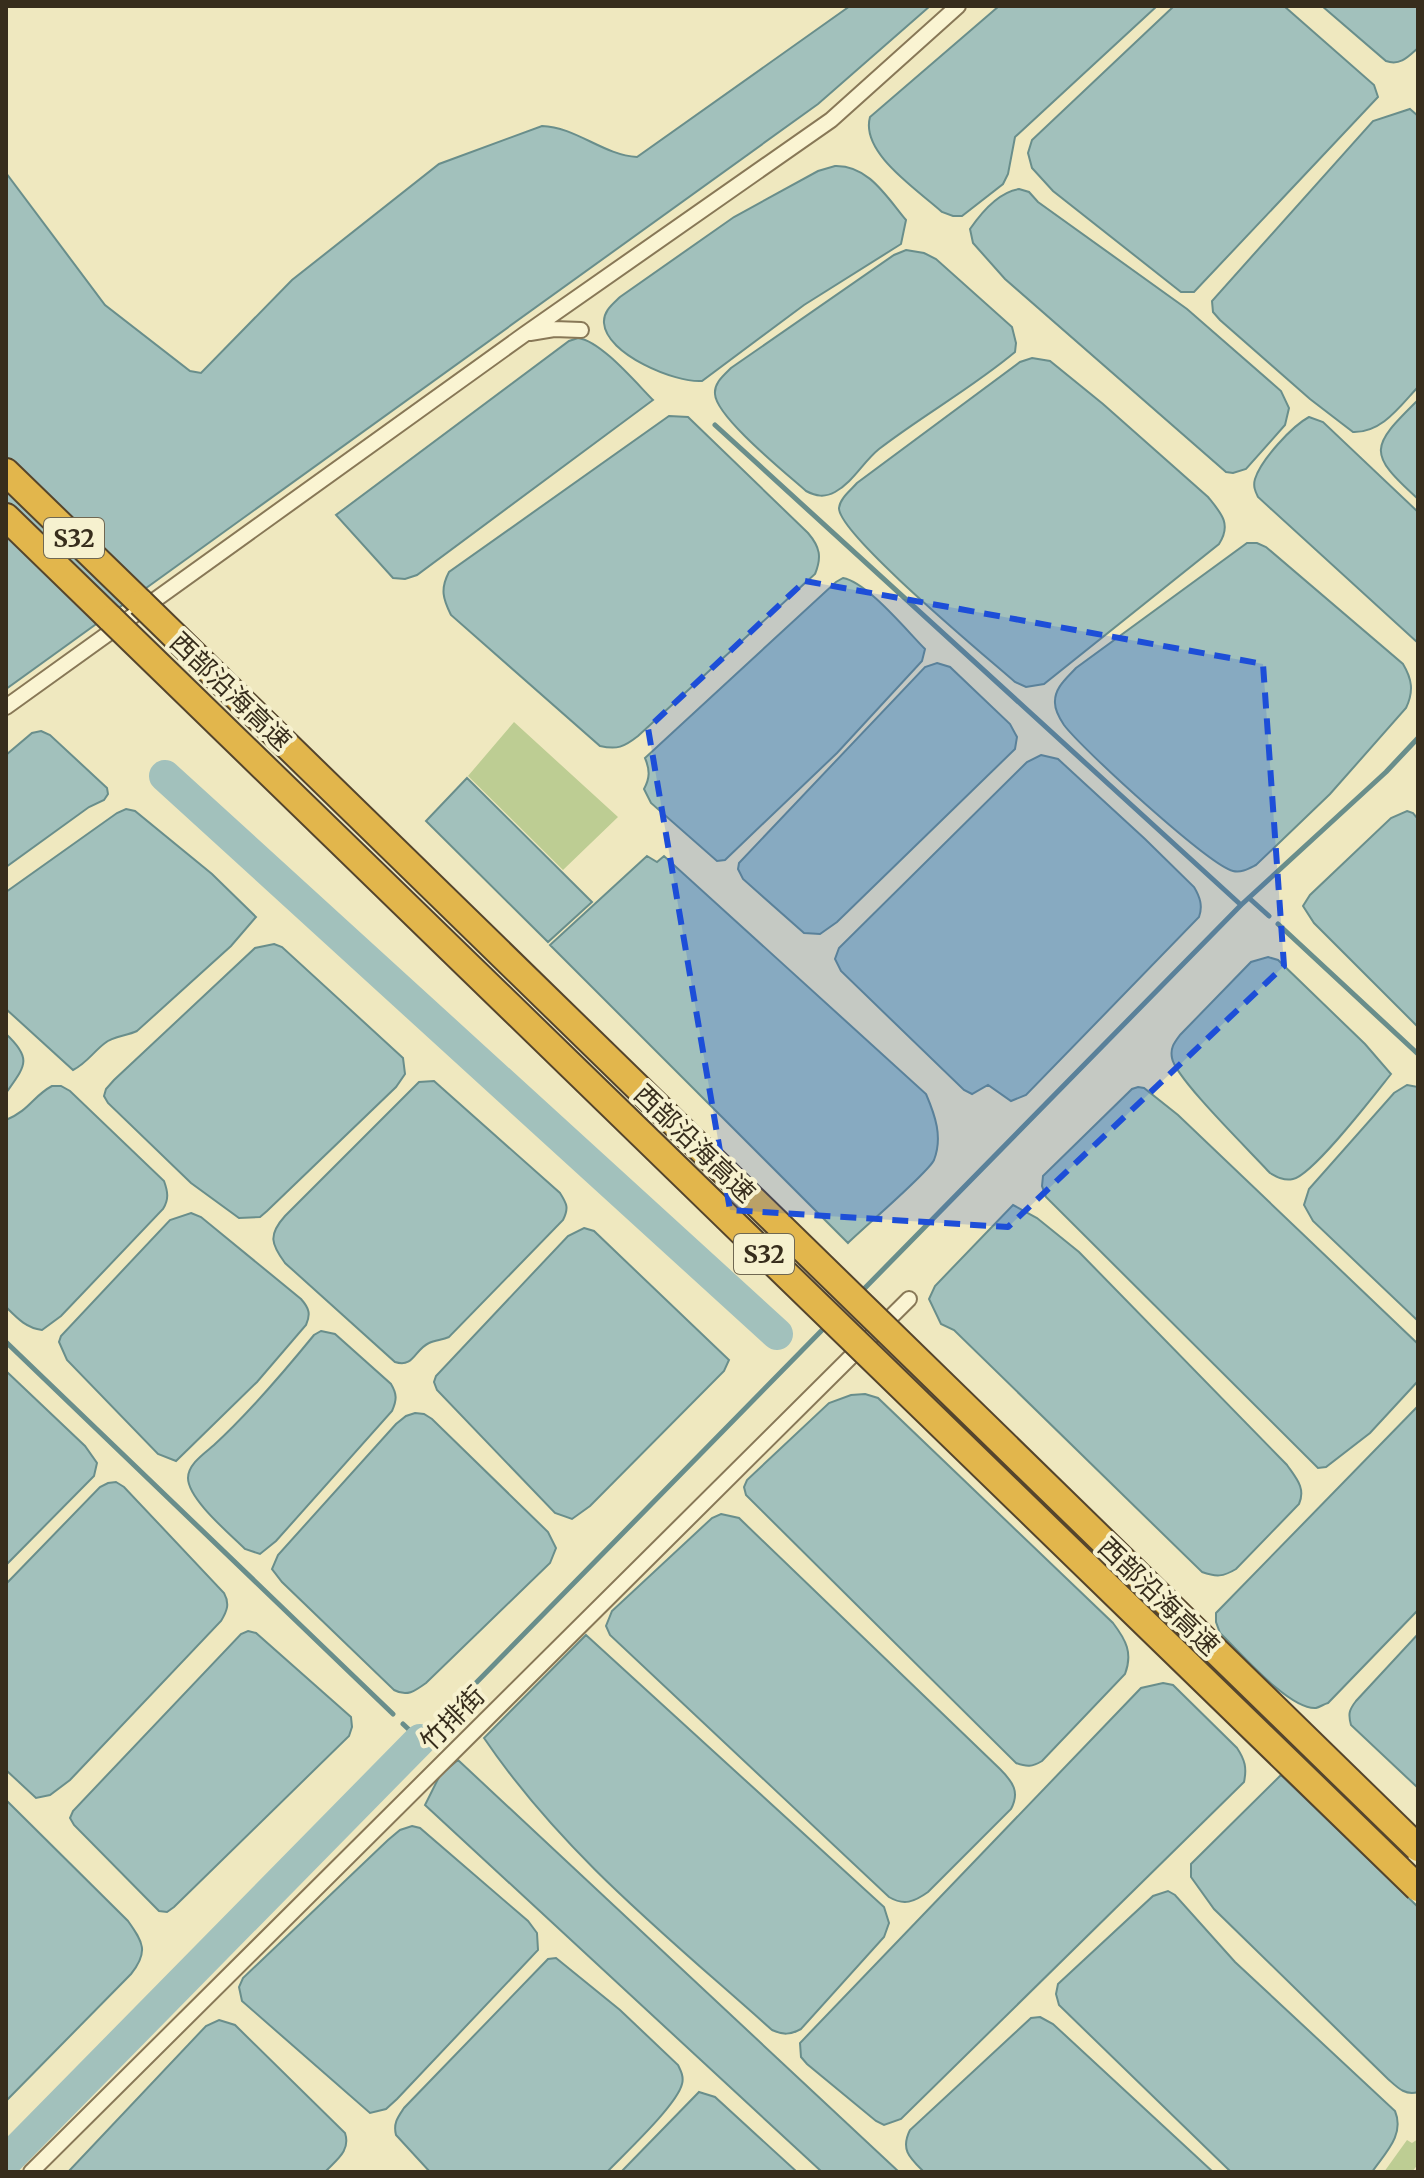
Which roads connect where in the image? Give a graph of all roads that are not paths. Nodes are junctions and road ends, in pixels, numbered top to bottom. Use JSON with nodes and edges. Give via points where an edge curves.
{"nodes":[{"id":1,"x":958,"y":6,"type":"edge"},
{"id":2,"x":581,"y":330,"type":"dead end"},
{"id":3,"x":525,"y":334,"type":"junction"},
{"id":4,"x":6,"y":472,"type":"edge"},
{"id":5,"x":6,"y":517,"type":"edge"},
{"id":6,"x":6,"y":707,"type":"edge"},
{"id":7,"x":909,"y":1299,"type":"dead end"},
{"id":8,"x":1418,"y":1848,"type":"edge"},
{"id":9,"x":1418,"y":1888,"type":"edge"},
{"id":10,"x":31,"y":2172,"type":"edge"}],
"edges":[{"from":1,"to":3,"type":"street","via":[[831,120]]},
{"from":2,"to":3,"type":"street"},
{"from":3,"to":6,"type":"street"},
{"from":4,"to":8,"type":"highway","name":"西部沿海高速","number":"S32","bridge":true},
{"from":5,"to":9,"type":"highway","name":"西部沿海高速","number":"S32","bridge":true},
{"from":7,"to":10,"type":"street","name":"竹排街"}]}
